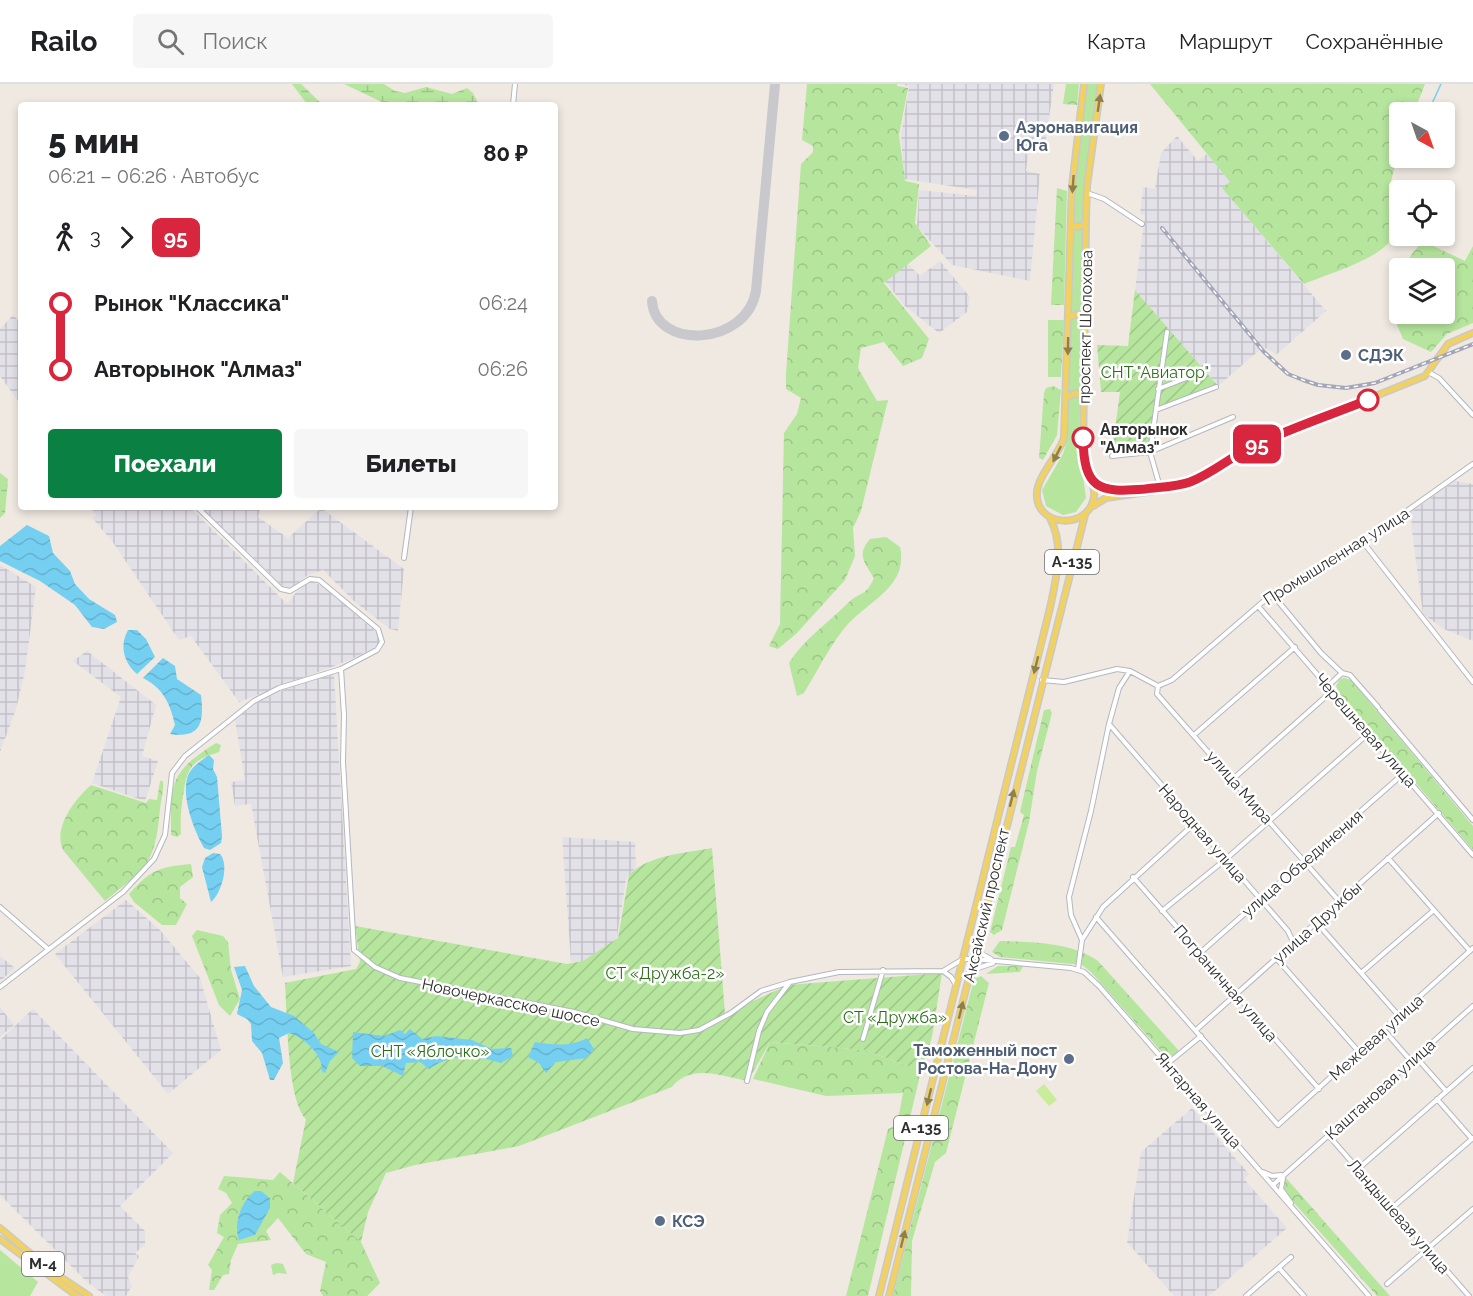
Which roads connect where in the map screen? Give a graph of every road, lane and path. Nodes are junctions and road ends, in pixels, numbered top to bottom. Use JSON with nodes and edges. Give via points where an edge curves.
{"nodes":[{"id":1,"x":515,"y":84,"type":"edge"},
{"id":2,"x":1084,"y":84,"type":"edge"},
{"id":3,"x":1101,"y":84,"type":"edge"},
{"id":4,"x":513,"y":102,"type":"edge"},
{"id":5,"x":1087,"y":193,"type":"junction"},
{"id":6,"x":1086,"y":224,"type":"junction"},
{"id":7,"x":1142,"y":224,"type":"dead end"},
{"id":8,"x":1071,"y":225,"type":"junction"},
{"id":9,"x":1069,"y":317,"type":"junction"},
{"id":10,"x":1085,"y":318,"type":"junction"},
{"id":11,"x":1167,"y":332,"type":"dead end"},
{"id":12,"x":1473,"y":333,"type":"edge"},
{"id":13,"x":1202,"y":372,"type":"dead end"},
{"id":14,"x":1430,"y":372,"type":"junction"},
{"id":15,"x":1216,"y":387,"type":"dead end"},
{"id":16,"x":1158,"y":389,"type":"junction"},
{"id":17,"x":1067,"y":398,"type":"junction"},
{"id":18,"x":1084,"y":398,"type":"junction"},
{"id":19,"x":1156,"y":410,"type":"junction"},
{"id":20,"x":1473,"y":415,"type":"edge"},
{"id":21,"x":1233,"y":417,"type":"dead end"},
{"id":22,"x":1149,"y":452,"type":"junction"},
{"id":23,"x":1112,"y":456,"type":"dead end"},
{"id":24,"x":1473,"y":464,"type":"edge"},
{"id":25,"x":1091,"y":479,"type":"junction"},
{"id":26,"x":1190,"y":482,"type":"junction"},
{"id":27,"x":1160,"y":487,"type":"junction"},
{"id":28,"x":1091,"y":507,"type":"junction"},
{"id":29,"x":200,"y":510,"type":"edge"},
{"id":30,"x":411,"y":510,"type":"edge"},
{"id":31,"x":1085,"y":515,"type":"junction"},
{"id":32,"x":1050,"y":518,"type":"junction"},
{"id":33,"x":1363,"y":542,"type":"junction"},
{"id":34,"x":404,"y":558,"type":"dead end"},
{"id":35,"x":1273,"y":595,"type":"junction"},
{"id":36,"x":1258,"y":606,"type":"junction"},
{"id":37,"x":1294,"y":647,"type":"junction"},
{"id":38,"x":340,"y":669,"type":"junction"},
{"id":39,"x":1130,"y":671,"type":"junction"},
{"id":40,"x":1342,"y":673,"type":"junction"},
{"id":41,"x":1042,"y":680,"type":"junction"},
{"id":42,"x":1473,"y":682,"type":"edge"},
{"id":43,"x":1158,"y":686,"type":"junction"},
{"id":44,"x":1328,"y":686,"type":"junction"},
{"id":45,"x":1332,"y":691,"type":"junction"},
{"id":46,"x":1109,"y":724,"type":"junction"},
{"id":47,"x":1369,"y":733,"type":"junction"},
{"id":48,"x":1194,"y":735,"type":"junction"},
{"id":49,"x":1404,"y":773,"type":"junction"},
{"id":50,"x":1233,"y":779,"type":"junction"},
{"id":51,"x":1439,"y":813,"type":"junction"},
{"id":52,"x":1473,"y":820,"type":"edge"},
{"id":53,"x":1269,"y":821,"type":"junction"},
{"id":54,"x":1195,"y":823,"type":"junction"},
{"id":55,"x":1473,"y":855,"type":"edge"},
{"id":56,"x":1388,"y":858,"type":"junction"},
{"id":57,"x":1226,"y":859,"type":"junction"},
{"id":58,"x":1305,"y":861,"type":"junction"},
{"id":59,"x":1133,"y":877,"type":"junction"},
{"id":60,"x":1261,"y":900,"type":"junction"},
{"id":61,"x":1339,"y":901,"type":"junction"},
{"id":62,"x":0,"y":907,"type":"edge"},
{"id":63,"x":1434,"y":910,"type":"junction"},
{"id":64,"x":1162,"y":911,"type":"junction"},
{"id":65,"x":1096,"y":917,"type":"junction"},
{"id":66,"x":973,"y":922,"type":"junction"},
{"id":67,"x":1317,"y":923,"type":"junction"},
{"id":68,"x":979,"y":939,"type":"junction"},
{"id":69,"x":1082,"y":940,"type":"junction"},
{"id":70,"x":1294,"y":944,"type":"junction"},
{"id":71,"x":48,"y":949,"type":"junction"},
{"id":72,"x":1472,"y":950,"type":"edge"},
{"id":73,"x":1200,"y":953,"type":"junction"},
{"id":74,"x":963,"y":959,"type":"junction"},
{"id":75,"x":974,"y":959,"type":"junction"},
{"id":76,"x":1277,"y":959,"type":"junction"},
{"id":77,"x":998,"y":962,"type":"junction"},
{"id":78,"x":1078,"y":969,"type":"junction"},
{"id":79,"x":883,"y":970,"type":"junction"},
{"id":80,"x":943,"y":971,"type":"junction"},
{"id":81,"x":1361,"y":973,"type":"junction"},
{"id":82,"x":790,"y":982,"type":"junction"},
{"id":83,"x":968,"y":984,"type":"junction"},
{"id":84,"x":0,"y":987,"type":"edge"},
{"id":85,"x":957,"y":988,"type":"junction"},
{"id":86,"x":1236,"y":995,"type":"junction"},
{"id":87,"x":1473,"y":1006,"type":"edge"},
{"id":88,"x":1400,"y":1016,"type":"junction"},
{"id":89,"x":1196,"y":1030,"type":"junction"},
{"id":90,"x":1384,"y":1030,"type":"junction"},
{"id":91,"x":1201,"y":1036,"type":"junction"},
{"id":92,"x":863,"y":1039,"type":"dead end"},
{"id":93,"x":1359,"y":1052,"type":"junction"},
{"id":94,"x":1416,"y":1057,"type":"junction"},
{"id":95,"x":1411,"y":1062,"type":"junction"},
{"id":96,"x":1167,"y":1064,"type":"junction"},
{"id":97,"x":1473,"y":1068,"type":"edge"},
{"id":98,"x":747,"y":1081,"type":"dead end"},
{"id":99,"x":1319,"y":1089,"type":"junction"},
{"id":100,"x":1446,"y":1091,"type":"junction"},
{"id":101,"x":1437,"y":1099,"type":"junction"},
{"id":102,"x":1329,"y":1136,"type":"junction"},
{"id":103,"x":1473,"y":1139,"type":"edge"},
{"id":104,"x":1358,"y":1169,"type":"junction"},
{"id":105,"x":1261,"y":1171,"type":"junction"},
{"id":106,"x":1287,"y":1172,"type":"junction"},
{"id":107,"x":1273,"y":1185,"type":"junction"},
{"id":108,"x":1392,"y":1208,"type":"junction"},
{"id":109,"x":1473,"y":1209,"type":"edge"},
{"id":110,"x":1296,"y":1213,"type":"junction"},
{"id":111,"x":1468,"y":1214,"type":"junction"},
{"id":112,"x":1473,"y":1219,"type":"edge"},
{"id":113,"x":0,"y":1228,"type":"edge"},
{"id":114,"x":0,"y":1239,"type":"edge"},
{"id":115,"x":1427,"y":1250,"type":"junction"},
{"id":116,"x":1292,"y":1257,"type":"dead end"},
{"id":117,"x":1279,"y":1268,"type":"junction"},
{"id":118,"x":1387,"y":1284,"type":"dead end"},
{"id":119,"x":77,"y":1296,"type":"edge"},
{"id":120,"x":89,"y":1296,"type":"edge"},
{"id":121,"x":879,"y":1296,"type":"edge"},
{"id":122,"x":889,"y":1296,"type":"edge"},
{"id":123,"x":1246,"y":1296,"type":"edge"},
{"id":124,"x":1304,"y":1296,"type":"edge"},
{"id":125,"x":1369,"y":1296,"type":"edge"},
{"id":126,"x":1469,"y":1296,"type":"edge"}],
"edges":[{"from":1,"to":4,"type":"street"},
{"from":2,"to":8,"type":"main road","name":"проспект Шолохова","one_way":true},
{"from":5,"to":3,"type":"main road","name":"проспект Шолохова","one_way":true},
{"from":5,"to":6,"type":"main road","name":"проспект Шолохова"},
{"from":5,"to":7,"type":"street","via":[[1104,199]]},
{"from":6,"to":8,"type":"main road","via":[[1077,228]]},
{"from":6,"to":10,"type":"main road","name":"проспект Шолохова"},
{"from":8,"to":9,"type":"main road","name":"проспект Шолохова"},
{"from":9,"to":10,"type":"main road","via":[[1077,314]]},
{"from":9,"to":17,"type":"main road","name":"проспект Шолохова","one_way":true},
{"from":10,"to":18,"type":"main road","name":"проспект Шолохова"},
{"from":11,"to":16,"type":"street"},
{"from":12,"to":14,"type":"main road","via":[[1448,345]]},
{"from":13,"to":16,"type":"street"},
{"from":14,"to":20,"type":"street"},
{"from":14,"to":26,"type":"main road","via":[[1252,446]]},
{"from":15,"to":19,"type":"street"},
{"from":16,"to":19,"type":"street"},
{"from":17,"to":18,"type":"main road","via":[[1076,393]]},
{"from":17,"to":32,"type":"main road","name":"проспект Шолохова","one_way":true,"via":[[1064,438],[1037,490],[1039,505]]},
{"from":18,"to":25,"type":"main road","name":"проспект Шолохова","via":[[1083,456]]},
{"from":19,"to":22,"type":"street"},
{"from":21,"to":22,"type":"street"},
{"from":22,"to":23,"type":"street"},
{"from":22,"to":27,"type":"street"},
{"from":24,"to":33,"type":"street","name":"Промышленная улица"},
{"from":25,"to":27,"type":"main road","via":[[1109,491]]},
{"from":25,"to":28,"type":"main road","name":"проспект Шолохова","via":[[1095,489]]},
{"from":26,"to":27,"type":"main road"},
{"from":26,"to":28,"type":"main road","via":[[1162,491],[1106,498]]},
{"from":28,"to":31,"type":"main road"},
{"from":29,"to":38,"type":"street","via":[[281,589],[290,591],[310,579],[319,580],[378,629],[383,638],[380,647]]},
{"from":30,"to":34,"type":"street"},
{"from":31,"to":32,"type":"main road","via":[[1072,521]]},
{"from":31,"to":41,"type":"main road","name":"Аксайский проспект","number":"А-135"},
{"from":32,"to":66,"type":"main road","name":"Аксайский проспект","number":"А-135","one_way":true,"via":[[1058,539],[1057,574]]},
{"from":33,"to":35,"type":"street","name":"Промышленная улица"},
{"from":33,"to":42,"type":"street"},
{"from":35,"to":36,"type":"street","name":"Промышленная улица"},
{"from":35,"to":40,"type":"street"},
{"from":36,"to":37,"type":"street","name":"Черешневая улица"},
{"from":36,"to":43,"type":"street","name":"Промышленная улица","via":[[1172,680]]},
{"from":37,"to":44,"type":"street","name":"Черешневая улица"},
{"from":37,"to":48,"type":"street"},
{"from":38,"to":71,"type":"street","via":[[279,688],[254,701],[185,756],[172,773],[165,835],[154,859],[123,892]]},
{"from":38,"to":82,"type":"street","name":"Новочеркасское шоссе","via":[[354,950],[368,962],[419,983],[667,1033],[699,1030],[761,991]]},
{"from":39,"to":41,"type":"street","via":[[1117,669],[1064,682]]},
{"from":39,"to":43,"type":"street"},
{"from":39,"to":46,"type":"street","via":[[1119,688]]},
{"from":40,"to":44,"type":"street"},
{"from":40,"to":52,"type":"street","via":[[1350,675]]},
{"from":68,"to":41,"type":"main road","name":"Аксайский проспект","number":"А-135","one_way":true},
{"from":43,"to":48,"type":"street","name":"улица Мира","via":[[1157,694]]},
{"from":44,"to":45,"type":"street","name":"Черешневая улица"},
{"from":45,"to":47,"type":"street","name":"Черешневая улица"},
{"from":45,"to":50,"type":"street"},
{"from":46,"to":54,"type":"street","name":"Народная улица"},
{"from":46,"to":69,"type":"street","via":[[1069,897],[1071,915]]},
{"from":47,"to":49,"type":"street","name":"Черешневая улица"},
{"from":47,"to":53,"type":"street"},
{"from":48,"to":50,"type":"street","name":"улица Мира"},
{"from":49,"to":51,"type":"street","name":"Черешневая улица"},
{"from":49,"to":58,"type":"street","name":"улица Объединения"},
{"from":50,"to":53,"type":"street","name":"улица Мира"},
{"from":51,"to":55,"type":"street","name":"Черешневая улица"},
{"from":51,"to":56,"type":"street","name":"улица Дружбы"},
{"from":53,"to":57,"type":"street"},
{"from":53,"to":58,"type":"street","name":"улица Мира"},
{"from":54,"to":57,"type":"street","name":"Народная улица"},
{"from":54,"to":59,"type":"street"},
{"from":56,"to":61,"type":"street","name":"улица Дружбы"},
{"from":56,"to":63,"type":"street"},
{"from":57,"to":60,"type":"street","name":"Народная улица"},
{"from":57,"to":64,"type":"street"},
{"from":58,"to":60,"type":"street","name":"улица Объединения"},
{"from":58,"to":61,"type":"street","name":"улица Мира"},
{"from":59,"to":64,"type":"street","name":"Пограничная улица"},
{"from":59,"to":65,"type":"street"},
{"from":60,"to":70,"type":"street","name":"Народная улица"},
{"from":60,"to":73,"type":"street","name":"улица Объединения"},
{"from":61,"to":67,"type":"street","name":"улица Дружбы"},
{"from":62,"to":71,"type":"street"},
{"from":63,"to":72,"type":"street"},
{"from":63,"to":81,"type":"street"},
{"from":64,"to":73,"type":"street","name":"Пограничная улица"},
{"from":65,"to":69,"type":"street"},
{"from":65,"to":89,"type":"street"},
{"from":66,"to":74,"type":"main road","name":"Аксайский проспект","number":"А-135"},
{"from":66,"to":75,"type":"main road","via":[[968,955]]},
{"from":67,"to":70,"type":"street","name":"улица Дружбы"},
{"from":67,"to":81,"type":"street"},
{"from":68,"to":75,"type":"main road","name":"Аксайский проспект","number":"А-135"},
{"from":68,"to":77,"type":"street","via":[[982,954]]},
{"from":69,"to":78,"type":"street"},
{"from":70,"to":76,"type":"street","name":"улица Дружбы"},
{"from":71,"to":84,"type":"street"},
{"from":72,"to":88,"type":"street","name":"Межевая улица"},
{"from":73,"to":86,"type":"street","name":"Пограничная улица"},
{"from":74,"to":75,"type":"street"},
{"from":74,"to":80,"type":"street"},
{"from":74,"to":85,"type":"main road","name":"Аксайский проспект","number":"А-135"},
{"from":75,"to":77,"type":"street"},
{"from":75,"to":83,"type":"main road","name":"Аксайский проспект","number":"А-135"},
{"from":76,"to":86,"type":"street","name":"улица Дружбы"},
{"from":76,"to":93,"type":"street"},
{"from":77,"to":78,"type":"street"},
{"from":77,"to":83,"type":"street","via":[[978,968]]},
{"from":78,"to":96,"type":"street","name":"Янтарная улица","via":[[1099,986]]},
{"from":79,"to":80,"type":"street","name":"Новочеркасское шоссе"},
{"from":79,"to":82,"type":"street","name":"Новочеркасское шоссе","via":[[839,972]]},
{"from":79,"to":92,"type":"street"},
{"from":80,"to":85,"type":"street"},
{"from":81,"to":88,"type":"street"},
{"from":82,"to":98,"type":"street","via":[[767,1012]]},
{"from":122,"to":83,"type":"main road","name":"Аксайский проспект","number":"А-135","one_way":true},
{"from":85,"to":121,"type":"main road","name":"Аксайский проспект","number":"А-135","one_way":true},
{"from":86,"to":89,"type":"street","name":"улица Дружбы"},
{"from":86,"to":99,"type":"street","name":"Пограничная улица"},
{"from":87,"to":94,"type":"street","name":"Каштановая улица"},
{"from":88,"to":90,"type":"street","name":"Межевая улица"},
{"from":89,"to":91,"type":"street"},
{"from":90,"to":93,"type":"street","name":"Межевая улица"},
{"from":90,"to":95,"type":"street"},
{"from":91,"to":96,"type":"street"},
{"from":91,"to":99,"type":"street","name":"Межевая улица","via":[[1278,1125]]},
{"from":93,"to":99,"type":"street","name":"Межевая улица"},
{"from":94,"to":95,"type":"street","name":"Каштановая улица"},
{"from":94,"to":100,"type":"street"},
{"from":95,"to":102,"type":"street","name":"Каштановая улица"},
{"from":96,"to":105,"type":"street","name":"Янтарная улица"},
{"from":97,"to":100,"type":"street"},
{"from":100,"to":101,"type":"street"},
{"from":101,"to":103,"type":"street"},
{"from":101,"to":104,"type":"street"},
{"from":102,"to":104,"type":"street","name":"Ландышевая улица"},
{"from":102,"to":106,"type":"street","name":"Каштановая улица"},
{"from":103,"to":108,"type":"street"},
{"from":104,"to":108,"type":"street","name":"Ландышевая улица"},
{"from":105,"to":106,"type":"street","via":[[1276,1177]]},
{"from":105,"to":107,"type":"street","name":"Янтарная улица"},
{"from":106,"to":107,"type":"street","name":"Каштановая улица"},
{"from":106,"to":110,"type":"street","via":[[1281,1189]]},
{"from":107,"to":110,"type":"street","name":"Янтарная улица"},
{"from":108,"to":115,"type":"street","name":"Ландышевая улица"},
{"from":109,"to":111,"type":"street"},
{"from":110,"to":125,"type":"street","name":"Янтарная улица"},
{"from":111,"to":112,"type":"street"},
{"from":111,"to":115,"type":"street"},
{"from":113,"to":120,"type":"main road","number":"М-4"},
{"from":114,"to":119,"type":"main road","number":"М-4"},
{"from":115,"to":118,"type":"street"},
{"from":115,"to":126,"type":"street","name":"Ландышевая улица"},
{"from":116,"to":117,"type":"street"},
{"from":117,"to":123,"type":"street"},
{"from":117,"to":124,"type":"street"}]}
